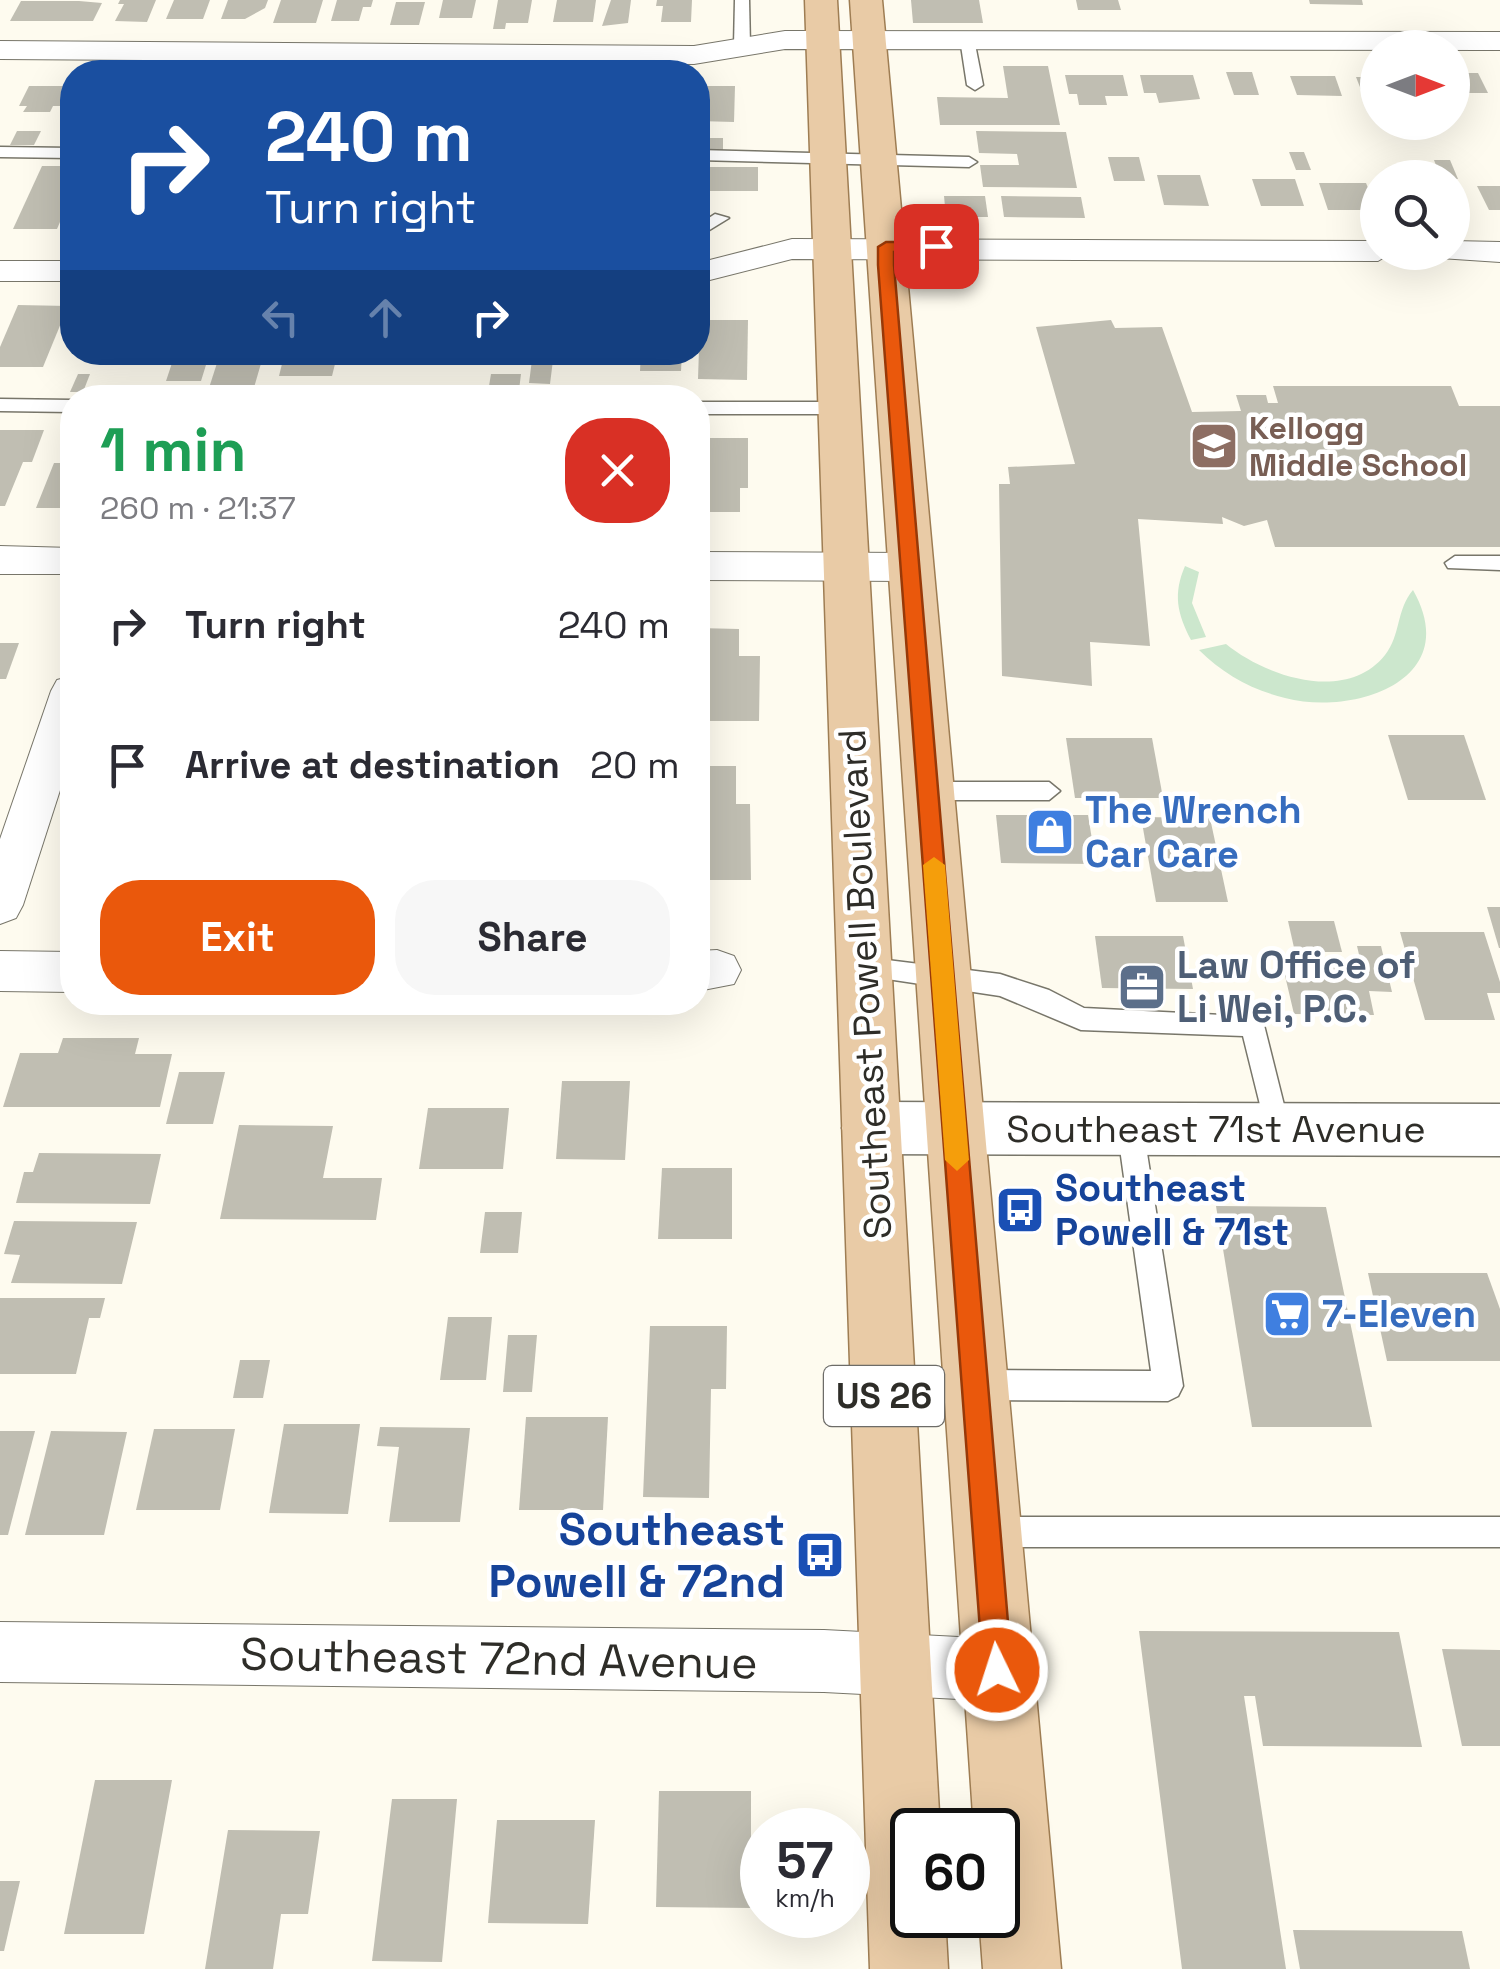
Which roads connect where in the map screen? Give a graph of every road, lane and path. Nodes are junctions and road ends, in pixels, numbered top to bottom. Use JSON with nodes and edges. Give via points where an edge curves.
{"nodes":[{"id":1,"x":742,"y":0,"type":"edge"},
{"id":2,"x":821,"y":0,"type":"edge"},
{"id":3,"x":866,"y":0,"type":"edge"},
{"id":4,"x":870,"y":39,"type":"junction"},
{"id":5,"x":823,"y":40,"type":"junction"},
{"id":6,"x":968,"y":40,"type":"junction"},
{"id":7,"x":1500,"y":41,"type":"edge"},
{"id":8,"x":742,"y":46,"type":"junction"},
{"id":9,"x":0,"y":50,"type":"edge"},
{"id":10,"x":975,"y":85,"type":"dead end"},
{"id":11,"x":0,"y":152,"type":"edge"},
{"id":12,"x":60,"y":152,"type":"edge"},
{"id":13,"x":710,"y":155,"type":"edge"},
{"id":14,"x":828,"y":155,"type":"junction"},
{"id":15,"x":879,"y":162,"type":"junction"},
{"id":16,"x":969,"y":162,"type":"dead end"},
{"id":17,"x":721,"y":218,"type":"dead end"},
{"id":18,"x":710,"y":225,"type":"edge"},
{"id":19,"x":886,"y":247,"type":"junction"},
{"id":20,"x":832,"y":248,"type":"junction"},
{"id":21,"x":1360,"y":251,"type":"edge"},
{"id":22,"x":1470,"y":252,"type":"edge"},
{"id":23,"x":1500,"y":252,"type":"edge"},
{"id":24,"x":710,"y":269,"type":"edge"},
{"id":25,"x":0,"y":271,"type":"edge"},
{"id":26,"x":60,"y":271,"type":"edge"},
{"id":27,"x":0,"y":406,"type":"edge"},
{"id":28,"x":60,"y":406,"type":"edge"},
{"id":29,"x":710,"y":408,"type":"edge"},
{"id":30,"x":839,"y":408,"type":"junction"},
{"id":31,"x":0,"y":560,"type":"edge"},
{"id":32,"x":60,"y":560,"type":"edge"},
{"id":33,"x":1455,"y":563,"type":"dead end"},
{"id":34,"x":1500,"y":563,"type":"edge"},
{"id":35,"x":710,"y":566,"type":"edge"},
{"id":36,"x":846,"y":567,"type":"junction"},
{"id":37,"x":911,"y":567,"type":"junction"},
{"id":38,"x":60,"y":727,"type":"edge"},
{"id":39,"x":928,"y":791,"type":"junction"},
{"id":40,"x":1049,"y":791,"type":"dead end"},
{"id":41,"x":0,"y":906,"type":"edge"},
{"id":42,"x":863,"y":967,"type":"junction"},
{"id":43,"x":0,"y":971,"type":"edge"},
{"id":44,"x":60,"y":972,"type":"edge"},
{"id":45,"x":943,"y":978,"type":"junction"},
{"id":46,"x":871,"y":1128,"type":"junction"},
{"id":47,"x":955,"y":1128,"type":"junction"},
{"id":48,"x":1130,"y":1128,"type":"junction"},
{"id":49,"x":1277,"y":1128,"type":"junction"},
{"id":50,"x":1500,"y":1130,"type":"edge"},
{"id":51,"x":975,"y":1385,"type":"junction"},
{"id":52,"x":987,"y":1532,"type":"junction"},
{"id":53,"x":1500,"y":1532,"type":"edge"},
{"id":54,"x":0,"y":1652,"type":"edge"},
{"id":55,"x":896,"y":1664,"type":"junction"},
{"id":56,"x":997,"y":1670,"type":"junction"},
{"id":57,"x":908,"y":1969,"type":"edge"},
{"id":58,"x":1022,"y":1969,"type":"edge"}],
"edges":[{"from":1,"to":8,"type":"lane"},
{"from":2,"to":5,"type":"main road","name":"Southeast Powell Boulevard","number":"US 26"},
{"from":3,"to":4,"type":"main road","name":"Southeast Powell Boulevard","number":"US 26"},
{"from":4,"to":5,"type":"street"},
{"from":4,"to":6,"type":"street"},
{"from":4,"to":15,"type":"main road","name":"Southeast Powell Boulevard","number":"US 26"},
{"from":5,"to":8,"type":"street"},
{"from":5,"to":14,"type":"main road","name":"Southeast Powell Boulevard","number":"US 26"},
{"from":6,"to":7,"type":"street"},
{"from":6,"to":10,"type":"lane"},
{"from":8,"to":9,"type":"street","via":[[694,55]]},
{"from":11,"to":12,"type":"lane"},
{"from":13,"to":14,"type":"lane"},
{"from":14,"to":15,"type":"lane"},
{"from":14,"to":20,"type":"main road","name":"Southeast Powell Boulevard","number":"US 26"},
{"from":15,"to":16,"type":"lane"},
{"from":15,"to":19,"type":"main road","name":"Southeast Powell Boulevard","number":"US 26"},
{"from":17,"to":18,"type":"lane"},
{"from":19,"to":20,"type":"street"},
{"from":19,"to":21,"type":"street"},
{"from":19,"to":37,"type":"main road","name":"Southeast Powell Boulevard","number":"US 26"},
{"from":20,"to":24,"type":"street","via":[[782,250]]},
{"from":20,"to":30,"type":"main road","name":"Southeast Powell Boulevard","number":"US 26"},
{"from":22,"to":23,"type":"street"},
{"from":25,"to":26,"type":"street"},
{"from":27,"to":28,"type":"lane"},
{"from":29,"to":30,"type":"lane"},
{"from":30,"to":36,"type":"main road","name":"Southeast Powell Boulevard","number":"US 26"},
{"from":31,"to":32,"type":"street"},
{"from":33,"to":34,"type":"lane"},
{"from":35,"to":36,"type":"street"},
{"from":36,"to":37,"type":"street"},
{"from":36,"to":42,"type":"main road","name":"Southeast Powell Boulevard","number":"US 26"},
{"from":37,"to":39,"type":"main road","name":"Southeast Powell Boulevard","number":"US 26"},
{"from":38,"to":41,"type":"street"},
{"from":39,"to":40,"type":"lane"},
{"from":39,"to":45,"type":"main road","name":"Southeast Powell Boulevard","number":"US 26"},
{"from":42,"to":45,"type":"lane"},
{"from":42,"to":46,"type":"main road","name":"Southeast Powell Boulevard","number":"US 26"},
{"from":43,"to":44,"type":"street"},
{"from":45,"to":47,"type":"main road","name":"Southeast Powell Boulevard","number":"US 26"},
{"from":45,"to":49,"type":"lane","via":[[1000,985],[1081,1019],[1253,1025]]},
{"from":46,"to":47,"type":"street","name":"Southeast 71st Avenue"},
{"from":46,"to":55,"type":"main road","name":"Southeast Powell Boulevard","number":"US 26"},
{"from":47,"to":48,"type":"street","name":"Southeast 71st Avenue"},
{"from":47,"to":51,"type":"main road","name":"Southeast Powell Boulevard","number":"US 26"},
{"from":48,"to":49,"type":"street","name":"Southeast 71st Avenue"},
{"from":48,"to":51,"type":"lane","via":[[1168,1386]]},
{"from":49,"to":50,"type":"street","name":"Southeast 71st Avenue"},
{"from":51,"to":52,"type":"main road","name":"Southeast Powell Boulevard","number":"US 26"},
{"from":52,"to":53,"type":"lane"},
{"from":52,"to":56,"type":"main road","name":"Southeast Powell Boulevard","number":"US 26"},
{"from":54,"to":55,"type":"street","name":"Southeast 72nd Avenue"},
{"from":55,"to":56,"type":"street","name":"Southeast 72nd Avenue"},
{"from":55,"to":57,"type":"main road","name":"Southeast Powell Boulevard","number":"US 26"},
{"from":56,"to":58,"type":"main road","name":"Southeast Powell Boulevard","number":"US 26"}]}
